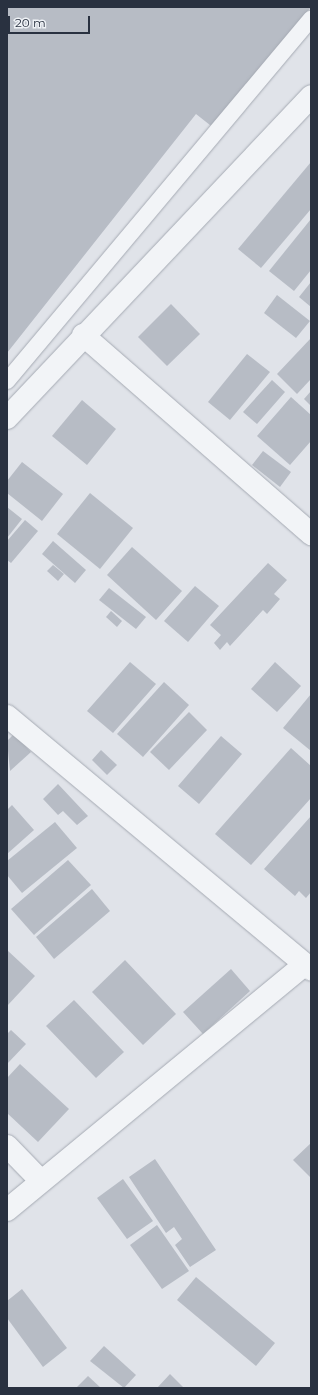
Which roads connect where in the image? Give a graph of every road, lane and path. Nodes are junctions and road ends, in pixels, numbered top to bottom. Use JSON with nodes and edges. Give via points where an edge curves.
{"nodes":[{"id":1,"x":311,"y":19,"type":"edge"},
{"id":2,"x":311,"y":96,"type":"edge"},
{"id":3,"x":84,"y":335,"type":"junction"},
{"id":4,"x":7,"y":381,"type":"edge"},
{"id":5,"x":7,"y":418,"type":"edge"},
{"id":6,"x":311,"y":534,"type":"edge"},
{"id":7,"x":7,"y":716,"type":"edge"},
{"id":8,"x":308,"y":967,"type":"edge"},
{"id":9,"x":7,"y":1146,"type":"edge"},
{"id":10,"x":41,"y":1181,"type":"junction"},
{"id":11,"x":7,"y":1210,"type":"edge"}],
"edges":[{"from":1,"to":4,"type":"lane"},
{"from":2,"to":3,"type":"street"},
{"from":3,"to":5,"type":"street"},
{"from":3,"to":6,"type":"street"},
{"from":7,"to":8,"type":"street"},
{"from":8,"to":10,"type":"street"},
{"from":9,"to":10,"type":"street"},
{"from":10,"to":11,"type":"street"}]}
